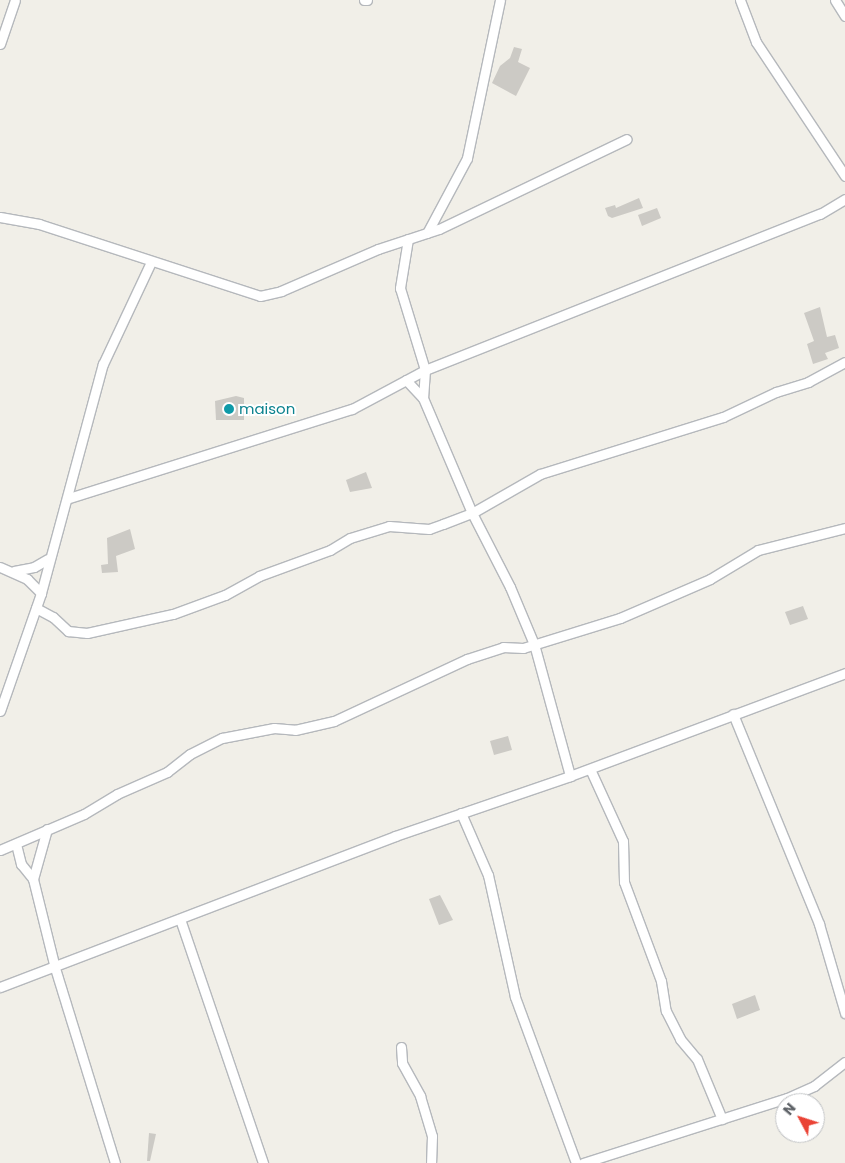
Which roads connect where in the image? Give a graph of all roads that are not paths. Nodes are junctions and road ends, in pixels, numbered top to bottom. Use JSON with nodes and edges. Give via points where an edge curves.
{"nodes":[{"id":1,"x":14,"y":0,"type":"edge"},
{"id":2,"x":500,"y":0,"type":"edge"},
{"id":3,"x":740,"y":0,"type":"edge"},
{"id":4,"x":835,"y":0,"type":"edge"},
{"id":5,"x":845,"y":16,"type":"edge"},
{"id":6,"x":0,"y":44,"type":"edge"},
{"id":7,"x":627,"y":139,"type":"dead end"},
{"id":8,"x":845,"y":176,"type":"edge"},
{"id":9,"x":845,"y":199,"type":"edge"},
{"id":10,"x":0,"y":217,"type":"edge"},
{"id":11,"x":427,"y":233,"type":"junction"},
{"id":12,"x":408,"y":239,"type":"junction"},
{"id":13,"x":151,"y":262,"type":"junction"},
{"id":14,"x":845,"y":362,"type":"edge"},
{"id":15,"x":425,"y":370,"type":"junction"},
{"id":16,"x":406,"y":380,"type":"junction"},
{"id":17,"x":423,"y":398,"type":"junction"},
{"id":18,"x":69,"y":498,"type":"junction"},
{"id":19,"x":472,"y":513,"type":"junction"},
{"id":20,"x":845,"y":528,"type":"edge"},
{"id":21,"x":48,"y":559,"type":"junction"},
{"id":22,"x":0,"y":567,"type":"edge"},
{"id":23,"x":14,"y":571,"type":"junction"},
{"id":24,"x":41,"y":593,"type":"junction"},
{"id":25,"x":36,"y":608,"type":"junction"},
{"id":26,"x":534,"y":644,"type":"junction"},
{"id":27,"x":845,"y":673,"type":"edge"},
{"id":28,"x":0,"y":711,"type":"edge"},
{"id":29,"x":733,"y":714,"type":"junction"},
{"id":30,"x":590,"y":769,"type":"junction"},
{"id":31,"x":570,"y":776,"type":"junction"},
{"id":32,"x":461,"y":813,"type":"junction"},
{"id":33,"x":47,"y":829,"type":"junction"},
{"id":34,"x":16,"y":844,"type":"junction"},
{"id":35,"x":0,"y":850,"type":"edge"},
{"id":36,"x":33,"y":879,"type":"junction"},
{"id":37,"x":180,"y":919,"type":"junction"},
{"id":38,"x":55,"y":968,"type":"junction"},
{"id":39,"x":0,"y":987,"type":"edge"},
{"id":40,"x":845,"y":1013,"type":"edge"},
{"id":41,"x":401,"y":1046,"type":"dead end"},
{"id":42,"x":845,"y":1062,"type":"edge"},
{"id":43,"x":722,"y":1119,"type":"junction"},
{"id":44,"x":115,"y":1163,"type":"edge"},
{"id":45,"x":263,"y":1163,"type":"edge"},
{"id":46,"x":431,"y":1163,"type":"edge"},
{"id":47,"x":576,"y":1163,"type":"edge"},
{"id":48,"x":583,"y":1163,"type":"edge"}],
"edges":[{"from":1,"to":6,"type":"street"},
{"from":2,"to":11,"type":"street","via":[[467,158]]},
{"from":3,"to":8,"type":"street","via":[[756,42]]},
{"from":4,"to":5,"type":"street"},
{"from":7,"to":11,"type":"street"},
{"from":9,"to":15,"type":"street","via":[[820,214]]},
{"from":10,"to":13,"type":"street","via":[[38,224]]},
{"from":11,"to":12,"type":"street"},
{"from":12,"to":13,"type":"street","via":[[352,259],[281,291],[260,296]]},
{"from":12,"to":15,"type":"street","via":[[400,288]]},
{"from":13,"to":18,"type":"street","via":[[103,364],[71,477]]},
{"from":14,"to":19,"type":"street","via":[[808,382],[776,392],[723,417],[540,474]]},
{"from":15,"to":16,"type":"street"},
{"from":15,"to":17,"type":"street"},
{"from":16,"to":17,"type":"street"},
{"from":16,"to":18,"type":"street","via":[[352,409]]},
{"from":17,"to":19,"type":"street"},
{"from":18,"to":21,"type":"street"},
{"from":19,"to":25,"type":"street","via":[[429,529],[389,526],[350,538],[330,550],[259,576],[225,595],[114,629],[68,631],[53,617]]},
{"from":19,"to":26,"type":"street","via":[[510,587]]},
{"from":20,"to":26,"type":"street","via":[[758,550],[710,579],[620,618]]},
{"from":21,"to":23,"type":"street","via":[[34,567]]},
{"from":21,"to":24,"type":"street"},
{"from":22,"to":23,"type":"street"},
{"from":23,"to":24,"type":"street"},
{"from":24,"to":25,"type":"street"},
{"from":25,"to":28,"type":"street"},
{"from":26,"to":31,"type":"street"},
{"from":26,"to":33,"type":"street","via":[[523,648],[503,647],[467,659],[334,721],[295,730],[274,728],[222,738],[190,754],[167,772]]},
{"from":27,"to":29,"type":"street"},
{"from":29,"to":30,"type":"street"},
{"from":29,"to":40,"type":"street","via":[[819,924]]},
{"from":30,"to":31,"type":"street"},
{"from":30,"to":43,"type":"street","via":[[623,840],[624,882],[660,981],[666,1011],[680,1039],[697,1059]]},
{"from":31,"to":32,"type":"street"},
{"from":32,"to":37,"type":"street"},
{"from":32,"to":47,"type":"street","via":[[488,875],[515,997]]},
{"from":33,"to":34,"type":"street"},
{"from":33,"to":36,"type":"street"},
{"from":34,"to":35,"type":"street"},
{"from":34,"to":36,"type":"street","via":[[21,864]]},
{"from":36,"to":38,"type":"street"},
{"from":37,"to":38,"type":"street"},
{"from":37,"to":45,"type":"street"},
{"from":38,"to":39,"type":"street"},
{"from":38,"to":44,"type":"street"},
{"from":41,"to":46,"type":"street","via":[[402,1063],[420,1096],[432,1136]]},
{"from":42,"to":43,"type":"street","via":[[814,1086]]},
{"from":43,"to":48,"type":"street"}]}
